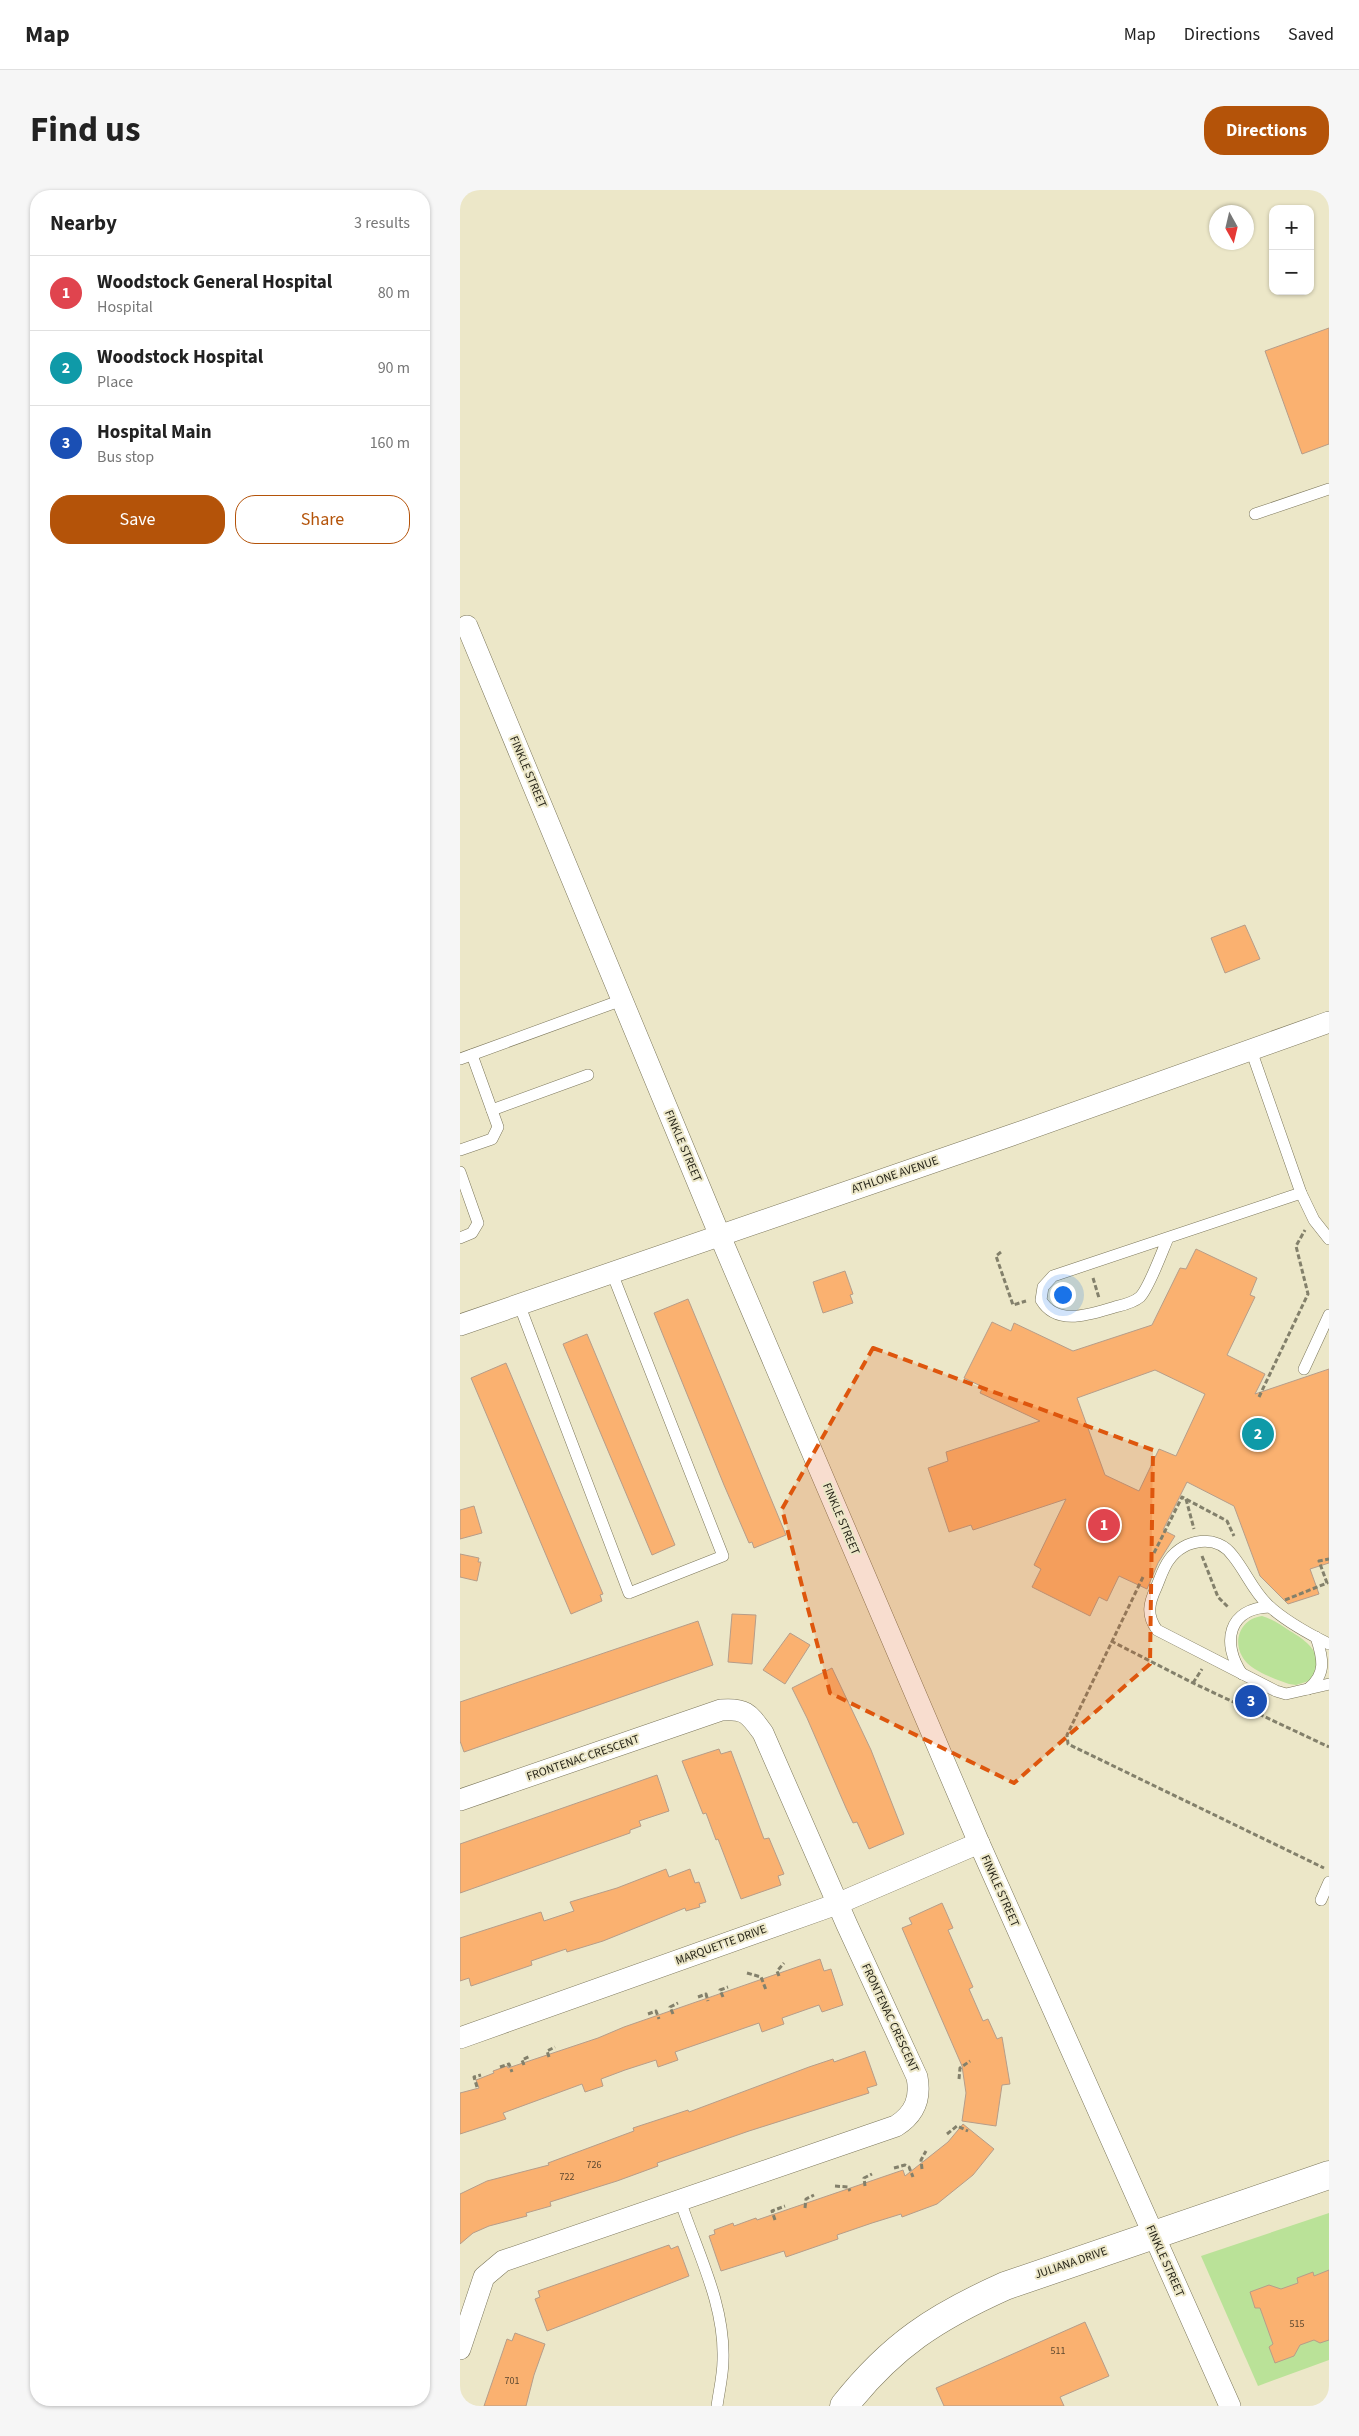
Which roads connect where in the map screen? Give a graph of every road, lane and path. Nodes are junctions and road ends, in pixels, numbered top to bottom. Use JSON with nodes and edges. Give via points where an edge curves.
{"nodes":[{"id":1,"x":1329,"y":489,"type":"edge"},
{"id":2,"x":1255,"y":514,"type":"dead end"},
{"id":3,"x":467,"y":626,"type":"dead end"},
{"id":4,"x":622,"y":1000,"type":"junction"},
{"id":5,"x":1329,"y":1022,"type":"edge"},
{"id":6,"x":1251,"y":1050,"type":"junction"},
{"id":7,"x":472,"y":1055,"type":"junction"},
{"id":8,"x":460,"y":1059,"type":"edge"},
{"id":9,"x":588,"y":1075,"type":"dead end"},
{"id":10,"x":492,"y":1110,"type":"junction"},
{"id":11,"x":460,"y":1150,"type":"edge"},
{"id":12,"x":460,"y":1172,"type":"edge"},
{"id":13,"x":1300,"y":1193,"type":"junction"},
{"id":14,"x":1314,"y":1220,"type":"junction"},
{"id":15,"x":720,"y":1236,"type":"junction"},
{"id":16,"x":460,"y":1238,"type":"edge"},
{"id":17,"x":1168,"y":1238,"type":"junction"},
{"id":18,"x":1329,"y":1239,"type":"edge"},
{"id":19,"x":1001,"y":1252,"type":"dead end"},
{"id":20,"x":1088,"y":1264,"type":"junction"},
{"id":21,"x":612,"y":1273,"type":"junction"},
{"id":22,"x":1034,"y":1299,"type":"dead end"},
{"id":23,"x":519,"y":1304,"type":"junction"},
{"id":24,"x":1103,"y":1310,"type":"junction"},
{"id":25,"x":1329,"y":1315,"type":"edge"},
{"id":26,"x":460,"y":1325,"type":"edge"},
{"id":27,"x":1304,"y":1369,"type":"dead end"},
{"id":28,"x":1259,"y":1397,"type":"dead end"},
{"id":29,"x":1186,"y":1499,"type":"junction"},
{"id":30,"x":1234,"y":1538,"type":"dead end"},
{"id":31,"x":1198,"y":1541,"type":"junction"},
{"id":32,"x":1329,"y":1558,"type":"edge"},
{"id":33,"x":1150,"y":1562,"type":"dead end"},
{"id":34,"x":1146,"y":1571,"type":"dead end"},
{"id":35,"x":1278,"y":1595,"type":"dead end"},
{"id":36,"x":1270,"y":1607,"type":"junction"},
{"id":37,"x":1231,"y":1610,"type":"dead end"},
{"id":38,"x":1316,"y":1637,"type":"junction"},
{"id":39,"x":1111,"y":1641,"type":"junction"},
{"id":40,"x":1329,"y":1644,"type":"edge"},
{"id":41,"x":1209,"y":1656,"type":"junction"},
{"id":42,"x":1242,"y":1674,"type":"junction"},
{"id":43,"x":1193,"y":1684,"type":"junction"},
{"id":44,"x":1329,"y":1684,"type":"edge"},
{"id":45,"x":1306,"y":1690,"type":"junction"},
{"id":46,"x":1329,"y":1748,"type":"edge"},
{"id":47,"x":460,"y":1800,"type":"edge"},
{"id":48,"x":979,"y":1844,"type":"junction"},
{"id":49,"x":1329,"y":1871,"type":"edge"},
{"id":50,"x":1329,"y":1882,"type":"edge"},
{"id":51,"x":1321,"y":1900,"type":"dead end"},
{"id":52,"x":837,"y":1904,"type":"junction"},
{"id":53,"x":784,"y":1963,"type":"dead end"},
{"id":54,"x":747,"y":1973,"type":"dead end"},
{"id":55,"x":779,"y":1976,"type":"dead end"},
{"id":56,"x":728,"y":1987,"type":"dead end"},
{"id":57,"x":766,"y":1990,"type":"dead end"},
{"id":58,"x":698,"y":1997,"type":"dead end"},
{"id":59,"x":723,"y":1997,"type":"dead end"},
{"id":60,"x":708,"y":2001,"type":"dead end"},
{"id":61,"x":678,"y":2003,"type":"dead end"},
{"id":62,"x":648,"y":2014,"type":"dead end"},
{"id":63,"x":673,"y":2014,"type":"dead end"},
{"id":64,"x":658,"y":2019,"type":"dead end"},
{"id":65,"x":460,"y":2038,"type":"edge"},
{"id":66,"x":555,"y":2047,"type":"dead end"},
{"id":67,"x":530,"y":2056,"type":"dead end"},
{"id":68,"x":549,"y":2057,"type":"dead end"},
{"id":69,"x":970,"y":2061,"type":"dead end"},
{"id":70,"x":524,"y":2065,"type":"dead end"},
{"id":71,"x":500,"y":2067,"type":"dead end"},
{"id":72,"x":512,"y":2072,"type":"dead end"},
{"id":73,"x":481,"y":2075,"type":"dead end"},
{"id":74,"x":959,"y":2078,"type":"dead end"},
{"id":75,"x":477,"y":2087,"type":"dead end"},
{"id":76,"x":968,"y":2131,"type":"dead end"},
{"id":77,"x":947,"y":2134,"type":"dead end"},
{"id":78,"x":926,"y":2151,"type":"dead end"},
{"id":79,"x":894,"y":2168,"type":"dead end"},
{"id":80,"x":922,"y":2169,"type":"dead end"},
{"id":81,"x":872,"y":2174,"type":"dead end"},
{"id":82,"x":1329,"y":2174,"type":"edge"},
{"id":83,"x":913,"y":2178,"type":"dead end"},
{"id":84,"x":835,"y":2186,"type":"dead end"},
{"id":85,"x":865,"y":2186,"type":"dead end"},
{"id":86,"x":850,"y":2191,"type":"dead end"},
{"id":87,"x":814,"y":2195,"type":"dead end"},
{"id":88,"x":680,"y":2200,"type":"junction"},
{"id":89,"x":785,"y":2206,"type":"dead end"},
{"id":90,"x":805,"y":2208,"type":"dead end"},
{"id":91,"x":775,"y":2220,"type":"dead end"},
{"id":92,"x":1152,"y":2235,"type":"junction"},
{"id":93,"x":460,"y":2349,"type":"edge"},
{"id":94,"x":717,"y":2406,"type":"edge"},
{"id":95,"x":844,"y":2406,"type":"edge"},
{"id":96,"x":1230,"y":2406,"type":"edge"}],
"edges":[{"from":1,"to":2,"type":"lane"},
{"from":3,"to":4,"type":"street","name":"FINKLE STREET"},
{"from":4,"to":7,"type":"lane"},
{"from":4,"to":15,"type":"street","name":"FINKLE STREET"},
{"from":5,"to":6,"type":"street","name":"ATHLONE AVENUE"},
{"from":6,"to":13,"type":"lane"},
{"from":6,"to":15,"type":"street","name":"ATHLONE AVENUE"},
{"from":7,"to":8,"type":"lane"},
{"from":7,"to":10,"type":"lane"},
{"from":9,"to":10,"type":"lane"},
{"from":10,"to":11,"type":"lane","via":[[498,1126],[492,1139]]},
{"from":12,"to":16,"type":"lane","via":[[478,1223],[472,1234]]},
{"from":13,"to":14,"type":"lane"},
{"from":13,"to":17,"type":"lane"},
{"from":14,"to":18,"type":"lane"},
{"from":14,"to":28,"type":"path","via":[[1296,1246],[1308,1294]]},
{"from":15,"to":21,"type":"street","name":"ATHLONE AVENUE"},
{"from":15,"to":48,"type":"street","name":"FINKLE STREET"},
{"from":17,"to":20,"type":"lane"},
{"from":17,"to":24,"type":"lane","via":[[1144,1293],[1139,1298]]},
{"from":19,"to":22,"type":"path","via":[[996,1256],[1013,1305]]},
{"from":20,"to":24,"type":"path"},
{"from":20,"to":24,"type":"lane","via":[[1046,1281],[1041,1300],[1049,1310],[1063,1315],[1084,1316]]},
{"from":21,"to":23,"type":"street","name":"ATHLONE AVENUE"},
{"from":21,"to":23,"type":"lane","via":[[723,1556],[629,1593]]},
{"from":23,"to":26,"type":"street","name":"ATHLONE AVENUE"},
{"from":25,"to":27,"type":"lane"},
{"from":29,"to":30,"type":"path","via":[[1227,1520]]},
{"from":29,"to":31,"type":"path"},
{"from":29,"to":33,"type":"path","via":[[1182,1496]]},
{"from":31,"to":36,"type":"lane","via":[[1227,1549],[1257,1594]]},
{"from":31,"to":37,"type":"path","via":[[1218,1597]]},
{"from":31,"to":41,"type":"lane","via":[[1186,1544],[1168,1560],[1150,1602],[1149,1615],[1157,1630]]},
{"from":32,"to":35,"type":"path","via":[[1319,1561],[1327,1583],[1285,1600]]},
{"from":34,"to":39,"type":"path"},
{"from":36,"to":38,"type":"lane"},
{"from":36,"to":42,"type":"lane","via":[[1252,1608],[1242,1614],[1232,1630],[1231,1649]]},
{"from":38,"to":40,"type":"lane"},
{"from":38,"to":45,"type":"lane","via":[[1322,1670],[1316,1682]]},
{"from":39,"to":43,"type":"path"},
{"from":39,"to":49,"type":"path","via":[[1067,1735],[1068,1744]]},
{"from":41,"to":42,"type":"lane"},
{"from":41,"to":43,"type":"path"},
{"from":42,"to":45,"type":"lane","via":[[1286,1694]]},
{"from":43,"to":46,"type":"path"},
{"from":44,"to":45,"type":"lane"},
{"from":47,"to":52,"type":"street","name":"FRONTENAC CRESCENT","via":[[721,1710],[742,1711],[749,1714],[763,1733]]},
{"from":48,"to":52,"type":"street","name":"MARQUETTE DRIVE"},
{"from":48,"to":92,"type":"street","name":"FINKLE STREET"},
{"from":50,"to":51,"type":"lane"},
{"from":52,"to":65,"type":"street","name":"MARQUETTE DRIVE"},
{"from":52,"to":88,"type":"street","name":"FRONTENAC CRESCENT","via":[[917,2077],[916,2106],[896,2126]]},
{"from":53,"to":55,"type":"path","via":[[777,1971]]},
{"from":54,"to":57,"type":"path","via":[[761,1977]]},
{"from":56,"to":59,"type":"path","via":[[720,1990]]},
{"from":58,"to":60,"type":"path","via":[[706,1994]]},
{"from":61,"to":63,"type":"path","via":[[670,2007]]},
{"from":62,"to":64,"type":"path","via":[[656,2012]]},
{"from":66,"to":68,"type":"path","via":[[547,2051]]},
{"from":67,"to":70,"type":"path","via":[[522,2060]]},
{"from":69,"to":74,"type":"path","via":[[960,2068]]},
{"from":71,"to":72,"type":"path","via":[[508,2064]]},
{"from":73,"to":75,"type":"path","via":[[474,2078]]},
{"from":76,"to":77,"type":"path","via":[[957,2126]]},
{"from":78,"to":80,"type":"path","via":[[921,2160]]},
{"from":79,"to":83,"type":"path","via":[[909,2167]]},
{"from":81,"to":85,"type":"path","via":[[864,2178]]},
{"from":82,"to":92,"type":"street","name":"JULIANA DRIVE"},
{"from":84,"to":86,"type":"path","via":[[848,2187]]},
{"from":87,"to":90,"type":"path","via":[[806,2199]]},
{"from":88,"to":93,"type":"street","name":"FRONTENAC CRESCENT","via":[[503,2261],[484,2277]]},
{"from":88,"to":94,"type":"lane","via":[[719,2319],[723,2359]]},
{"from":89,"to":91,"type":"path","via":[[772,2211]]},
{"from":92,"to":95,"type":"street","name":"JULIANA DRIVE","via":[[1005,2286],[963,2305],[924,2328],[890,2356]]},
{"from":92,"to":96,"type":"street","name":"FINKLE STREET"}]}
